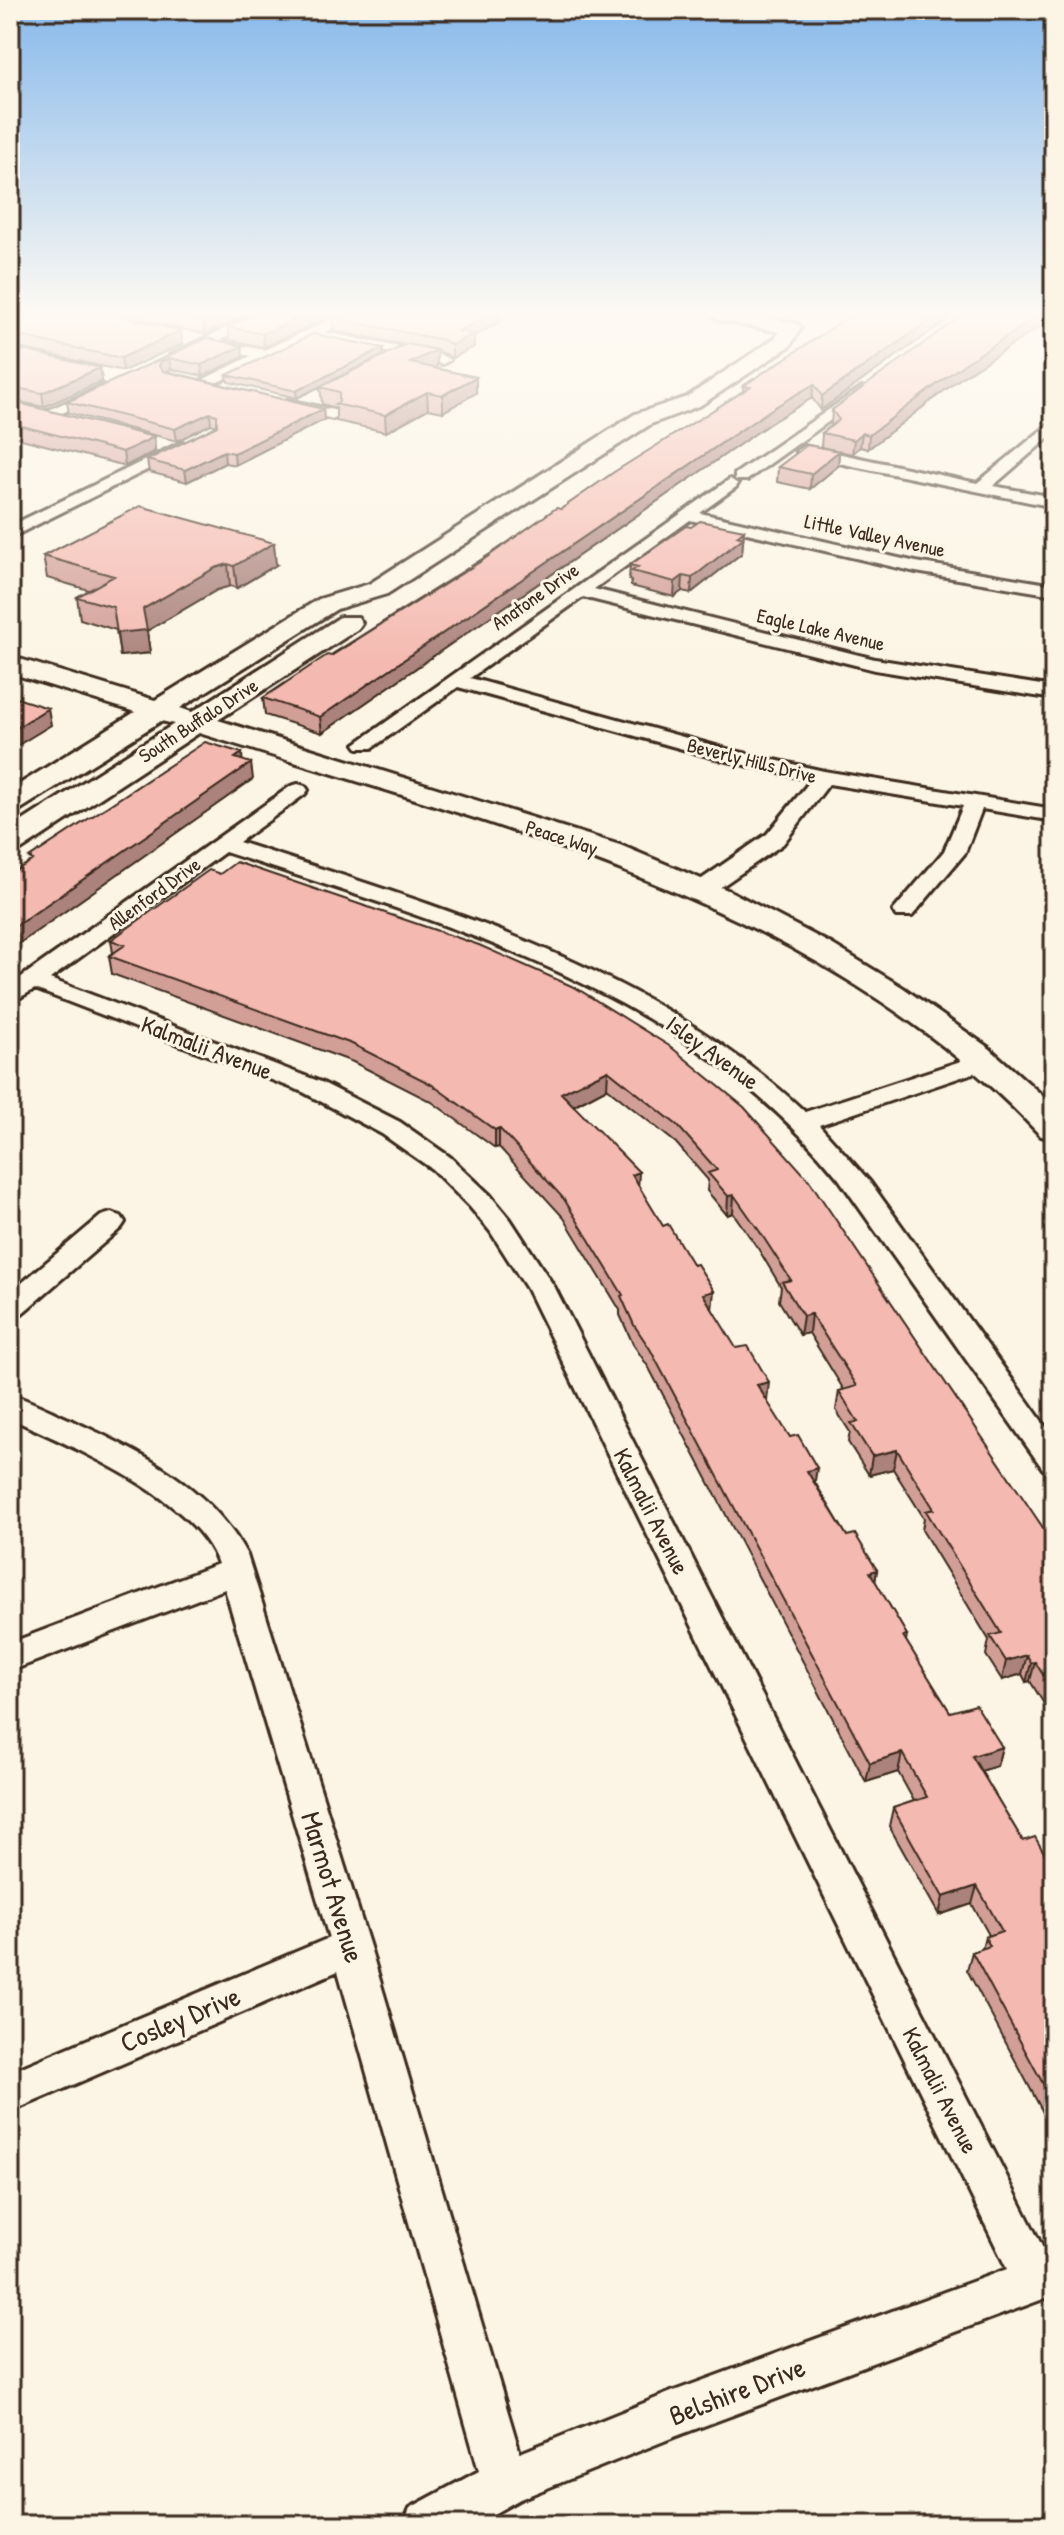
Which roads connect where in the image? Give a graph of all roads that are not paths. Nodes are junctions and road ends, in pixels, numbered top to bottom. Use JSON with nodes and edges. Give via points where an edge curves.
{"nodes":[{"id":1,"x":622,"y":432,"type":"edge"},
{"id":2,"x":803,"y":432,"type":"edge"},
{"id":3,"x":1046,"y":432,"type":"edge"},
{"id":4,"x":201,"y":438,"type":"edge"},
{"id":5,"x":149,"y":441,"type":"edge"},
{"id":6,"x":782,"y":447,"type":"junction"},
{"id":7,"x":179,"y":449,"type":"junction"},
{"id":8,"x":980,"y":489,"type":"junction"},
{"id":9,"x":1054,"y":502,"type":"edge"},
{"id":10,"x":689,"y":515,"type":"junction"},
{"id":11,"x":10,"y":533,"type":"edge"},
{"id":12,"x":378,"y":589,"type":"junction"},
{"id":13,"x":1054,"y":590,"type":"edge"},
{"id":14,"x":580,"y":591,"type":"junction"},
{"id":15,"x":10,"y":664,"type":"edge"},
{"id":16,"x":456,"y":680,"type":"junction"},
{"id":17,"x":1054,"y":693,"type":"edge"},
{"id":18,"x":154,"y":711,"type":"junction"},
{"id":19,"x":193,"y":723,"type":"junction"},
{"id":20,"x":365,"y":744,"type":"dead end"},
{"id":21,"x":824,"y":777,"type":"junction"},
{"id":22,"x":298,"y":790,"type":"dead end"},
{"id":23,"x":10,"y":803,"type":"edge"},
{"id":24,"x":974,"y":804,"type":"junction"},
{"id":25,"x":1054,"y":815,"type":"edge"},
{"id":26,"x":10,"y":843,"type":"edge"},
{"id":27,"x":222,"y":844,"type":"junction"},
{"id":28,"x":704,"y":888,"type":"junction"},
{"id":29,"x":904,"y":911,"type":"dead end"},
{"id":30,"x":21,"y":988,"type":"edge"},
{"id":31,"x":985,"y":1061,"type":"junction"},
{"id":32,"x":802,"y":1122,"type":"junction"},
{"id":33,"x":1054,"y":1128,"type":"edge"},
{"id":34,"x":111,"y":1222,"type":"dead end"},
{"id":35,"x":10,"y":1308,"type":"edge"},
{"id":36,"x":10,"y":1405,"type":"edge"},
{"id":37,"x":1054,"y":1461,"type":"edge"},
{"id":38,"x":238,"y":1570,"type":"junction"},
{"id":39,"x":10,"y":1657,"type":"edge"},
{"id":40,"x":351,"y":1947,"type":"junction"},
{"id":41,"x":10,"y":2092,"type":"edge"},
{"id":42,"x":1044,"y":2276,"type":"edge"},
{"id":43,"x":505,"y":2482,"type":"junction"},
{"id":44,"x":427,"y":2525,"type":"edge"}],
"edges":[{"from":1,"to":12,"type":"main road","name":"South Buffalo Drive"},
{"from":2,"to":6,"type":"street","name":"Anatone Drive"},
{"from":3,"to":8,"type":"street"},
{"from":4,"to":7,"type":"street"},
{"from":5,"to":7,"type":"street"},
{"from":6,"to":8,"type":"street"},
{"from":6,"to":10,"type":"street","name":"Anatone Drive"},
{"from":7,"to":11,"type":"street"},
{"from":8,"to":9,"type":"street"},
{"from":10,"to":13,"type":"street","name":"Little Valley Avenue","via":[[884,561]]},
{"from":10,"to":14,"type":"street","name":"Anatone Drive"},
{"from":12,"to":18,"type":"main road","name":"South Buffalo Drive","via":[[328,604]]},
{"from":12,"to":19,"type":"main road","name":"South Buffalo Drive","via":[[363,614]]},
{"from":14,"to":16,"type":"street","name":"Anatone Drive"},
{"from":14,"to":17,"type":"street","name":"Eagle Lake Avenue","via":[[831,656]]},
{"from":15,"to":18,"type":"main road","name":"Peace Way"},
{"from":16,"to":20,"type":"street","name":"Anatone Drive"},
{"from":16,"to":21,"type":"street","name":"Beverly Hills Drive"},
{"from":18,"to":19,"type":"main road","name":"Peace Way"},
{"from":18,"to":23,"type":"main road","name":"South Buffalo Drive"},
{"from":19,"to":26,"type":"main road","name":"South Buffalo Drive"},
{"from":19,"to":28,"type":"main road","name":"Peace Way","via":[[594,847]]},
{"from":21,"to":24,"type":"street","name":"Beverly Hills Drive"},
{"from":21,"to":28,"type":"street","via":[[775,839]]},
{"from":22,"to":27,"type":"street","name":"Allenford Drive"},
{"from":24,"to":25,"type":"street","name":"Beverly Hills Drive"},
{"from":24,"to":29,"type":"street","via":[[954,853]]},
{"from":27,"to":30,"type":"street","name":"Allenford Drive"},
{"from":27,"to":32,"type":"street","name":"Isley Avenue","via":[[497,936],[597,978],[703,1041]]},
{"from":28,"to":31,"type":"main road","name":"Peace Way","via":[[828,954]]},
{"from":30,"to":42,"type":"street","name":"Kalmalii Avenue","via":[[312,1087],[366,1113],[441,1163],[500,1225],[541,1288]]},
{"from":31,"to":32,"type":"street"},
{"from":31,"to":33,"type":"main road","name":"Peace Way"},
{"from":32,"to":37,"type":"street","name":"Isley Avenue","via":[[866,1196]]},
{"from":34,"to":35,"type":"street"},
{"from":36,"to":38,"type":"street","name":"Marmot Avenue","via":[[132,1464],[183,1496],[221,1537]]},
{"from":38,"to":39,"type":"street"},
{"from":38,"to":40,"type":"street","name":"Marmot Avenue"},
{"from":40,"to":41,"type":"street","name":"Cosley Drive"},
{"from":40,"to":43,"type":"street","name":"Marmot Avenue"},
{"from":42,"to":43,"type":"street","name":"Belshire Drive"},
{"from":43,"to":44,"type":"street","name":"Belshire Drive"}]}
